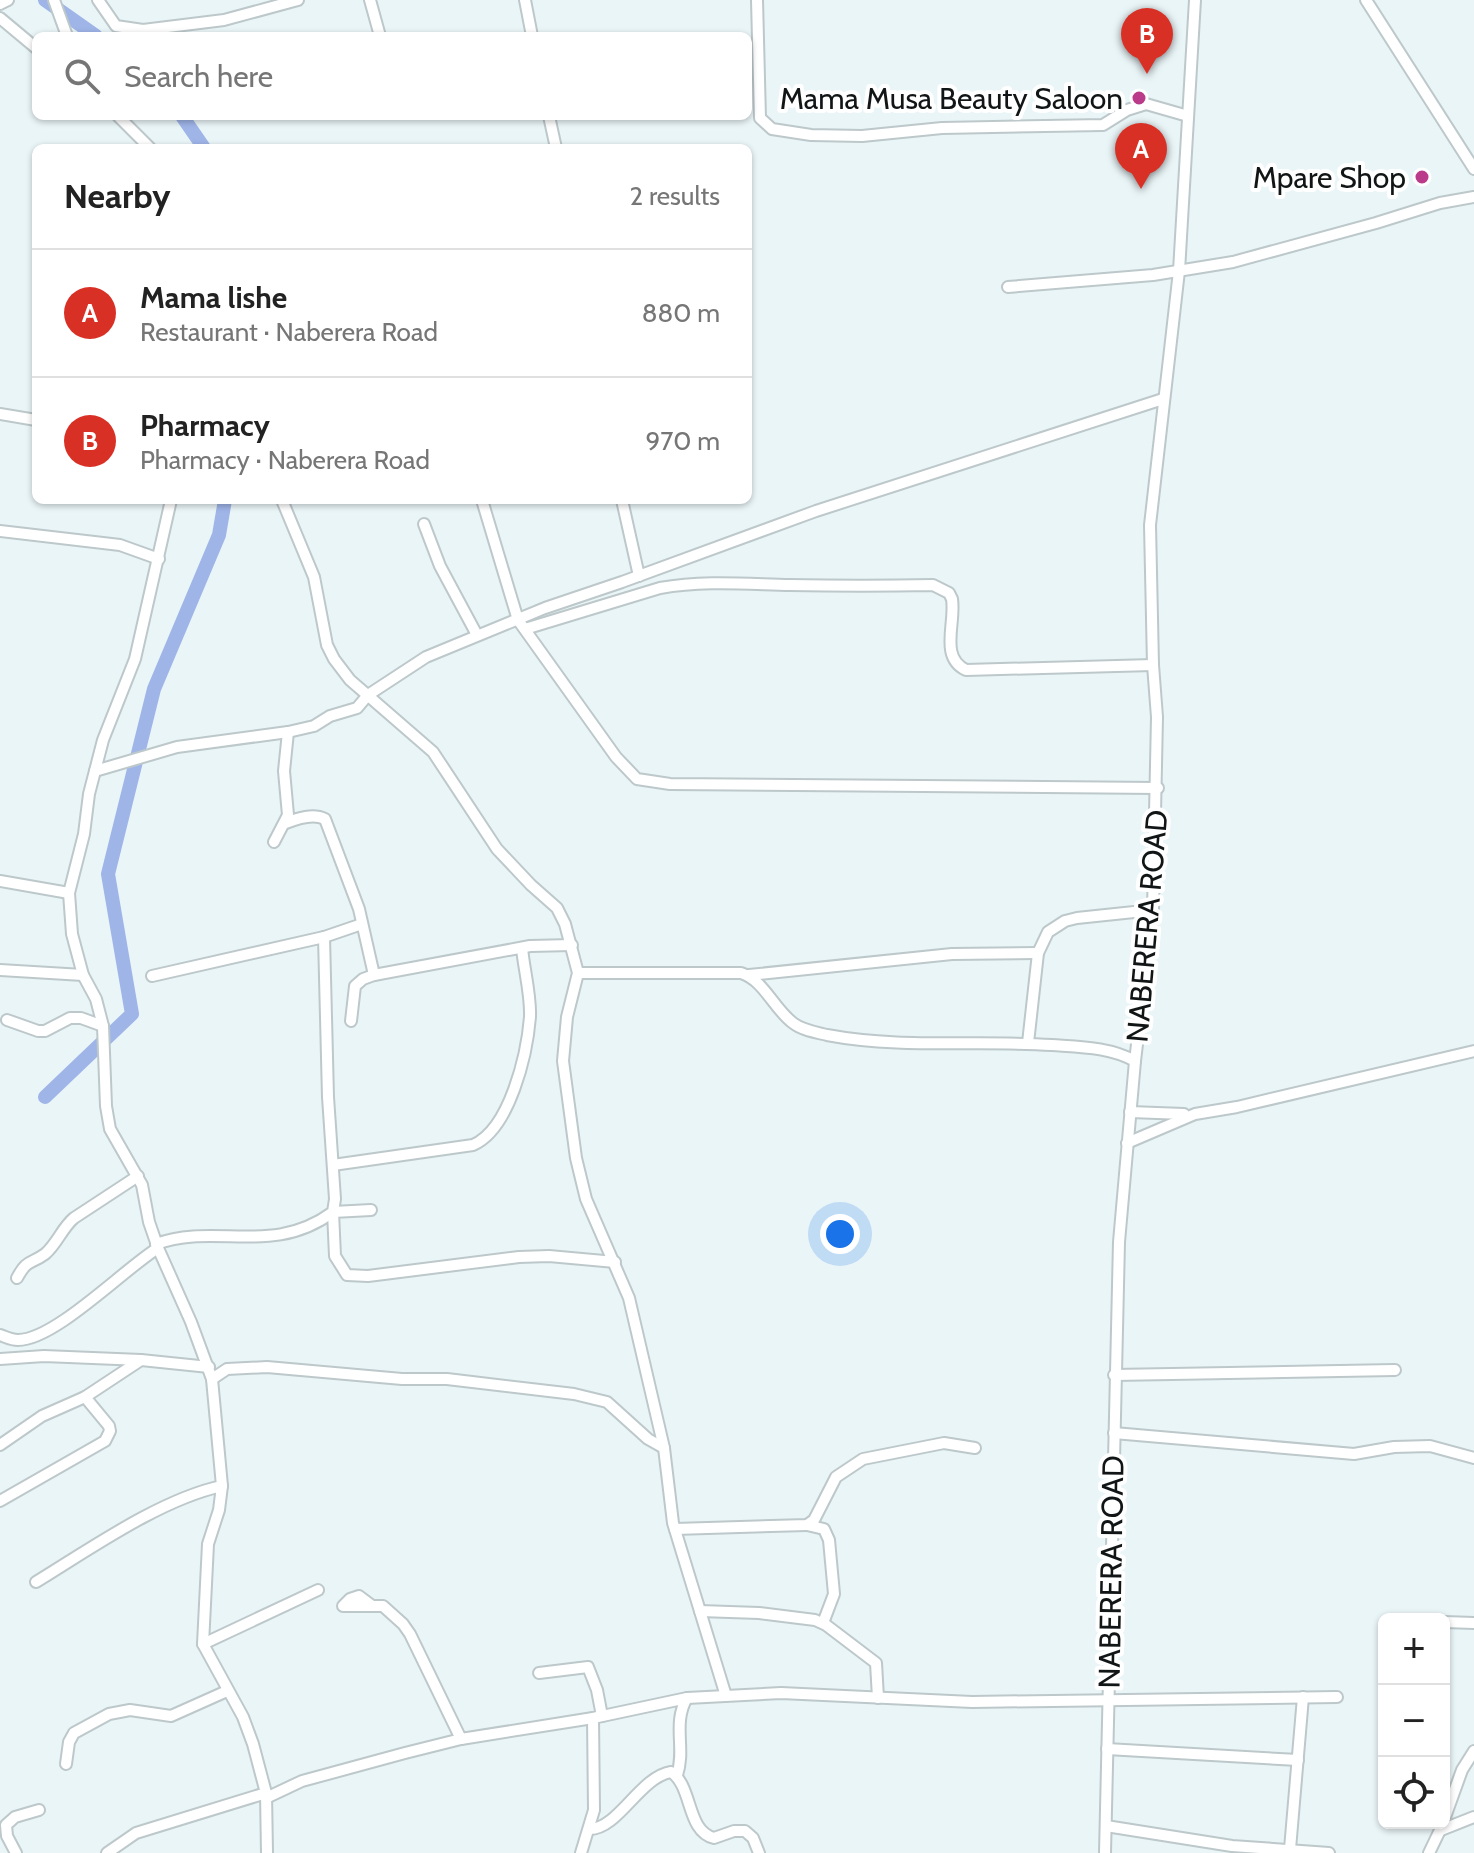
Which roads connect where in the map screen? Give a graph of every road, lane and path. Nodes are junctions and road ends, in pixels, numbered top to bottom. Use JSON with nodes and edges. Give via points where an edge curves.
{"nodes":[{"id":1,"x":8,"y":0,"type":"edge"},
{"id":2,"x":54,"y":0,"type":"edge"},
{"id":3,"x":98,"y":0,"type":"edge"},
{"id":4,"x":298,"y":0,"type":"edge"},
{"id":5,"x":370,"y":0,"type":"edge"},
{"id":6,"x":525,"y":0,"type":"edge"},
{"id":7,"x":757,"y":0,"type":"edge"},
{"id":8,"x":1195,"y":0,"type":"edge"},
{"id":9,"x":1366,"y":0,"type":"edge"},
{"id":10,"x":0,"y":4,"type":"edge"},
{"id":11,"x":0,"y":18,"type":"edge"},
{"id":12,"x":66,"y":32,"type":"edge"},
{"id":13,"x":379,"y":32,"type":"edge"},
{"id":14,"x":531,"y":32,"type":"edge"},
{"id":15,"x":32,"y":45,"type":"edge"},
{"id":16,"x":1188,"y":116,"type":"junction"},
{"id":17,"x":122,"y":120,"type":"edge"},
{"id":18,"x":550,"y":120,"type":"edge"},
{"id":19,"x":146,"y":144,"type":"edge"},
{"id":20,"x":555,"y":144,"type":"edge"},
{"id":21,"x":1474,"y":169,"type":"edge"},
{"id":22,"x":1474,"y":197,"type":"edge"},
{"id":23,"x":1179,"y":271,"type":"junction"},
{"id":24,"x":1008,"y":287,"type":"dead end"},
{"id":25,"x":1163,"y":399,"type":"junction"},
{"id":26,"x":0,"y":414,"type":"edge"},
{"id":27,"x":32,"y":419,"type":"edge"},
{"id":28,"x":170,"y":504,"type":"edge"},
{"id":29,"x":284,"y":504,"type":"edge"},
{"id":30,"x":483,"y":504,"type":"edge"},
{"id":31,"x":623,"y":504,"type":"edge"},
{"id":32,"x":424,"y":524,"type":"dead end"},
{"id":33,"x":0,"y":531,"type":"edge"},
{"id":34,"x":159,"y":559,"type":"junction"},
{"id":35,"x":639,"y":576,"type":"junction"},
{"id":36,"x":521,"y":624,"type":"junction"},
{"id":37,"x":477,"y":635,"type":"junction"},
{"id":38,"x":1153,"y":665,"type":"junction"},
{"id":39,"x":368,"y":695,"type":"junction"},
{"id":40,"x":288,"y":732,"type":"junction"},
{"id":41,"x":95,"y":771,"type":"junction"},
{"id":42,"x":1158,"y":788,"type":"junction"},
{"id":43,"x":286,"y":823,"type":"junction"},
{"id":44,"x":274,"y":842,"type":"dead end"},
{"id":45,"x":0,"y":881,"type":"edge"},
{"id":46,"x":69,"y":893,"type":"junction"},
{"id":47,"x":1153,"y":910,"type":"junction"},
{"id":48,"x":362,"y":924,"type":"junction"},
{"id":49,"x":324,"y":937,"type":"junction"},
{"id":50,"x":572,"y":945,"type":"junction"},
{"id":51,"x":522,"y":948,"type":"junction"},
{"id":52,"x":1038,"y":953,"type":"junction"},
{"id":53,"x":0,"y":970,"type":"edge"},
{"id":54,"x":578,"y":973,"type":"junction"},
{"id":55,"x":83,"y":975,"type":"junction"},
{"id":56,"x":374,"y":975,"type":"junction"},
{"id":57,"x":749,"y":975,"type":"junction"},
{"id":58,"x":152,"y":976,"type":"dead end"},
{"id":59,"x":7,"y":1020,"type":"dead end"},
{"id":60,"x":351,"y":1021,"type":"dead end"},
{"id":61,"x":103,"y":1026,"type":"junction"},
{"id":62,"x":1028,"y":1043,"type":"junction"},
{"id":63,"x":1474,"y":1051,"type":"edge"},
{"id":64,"x":1135,"y":1061,"type":"junction"},
{"id":65,"x":1130,"y":1112,"type":"junction"},
{"id":66,"x":1195,"y":1114,"type":"junction"},
{"id":67,"x":1127,"y":1143,"type":"junction"},
{"id":68,"x":333,"y":1165,"type":"junction"},
{"id":69,"x":138,"y":1176,"type":"junction"},
{"id":70,"x":371,"y":1210,"type":"dead end"},
{"id":71,"x":333,"y":1212,"type":"junction"},
{"id":72,"x":157,"y":1246,"type":"junction"},
{"id":73,"x":615,"y":1262,"type":"junction"},
{"id":74,"x":17,"y":1278,"type":"dead end"},
{"id":75,"x":0,"y":1335,"type":"edge"},
{"id":76,"x":0,"y":1359,"type":"edge"},
{"id":77,"x":141,"y":1360,"type":"junction"},
{"id":78,"x":209,"y":1367,"type":"junction"},
{"id":79,"x":1395,"y":1370,"type":"dead end"},
{"id":80,"x":1114,"y":1375,"type":"junction"},
{"id":81,"x":212,"y":1379,"type":"junction"},
{"id":82,"x":85,"y":1397,"type":"junction"},
{"id":83,"x":1114,"y":1433,"type":"junction"},
{"id":84,"x":0,"y":1445,"type":"edge"},
{"id":85,"x":664,"y":1448,"type":"junction"},
{"id":86,"x":975,"y":1448,"type":"dead end"},
{"id":87,"x":1474,"y":1458,"type":"edge"},
{"id":88,"x":222,"y":1486,"type":"junction"},
{"id":89,"x":0,"y":1501,"type":"edge"},
{"id":90,"x":807,"y":1525,"type":"junction"},
{"id":91,"x":675,"y":1529,"type":"junction"},
{"id":92,"x":36,"y":1582,"type":"dead end"},
{"id":93,"x":318,"y":1590,"type":"dead end"},
{"id":94,"x":371,"y":1605,"type":"dead end"},
{"id":95,"x":700,"y":1611,"type":"junction"},
{"id":96,"x":1450,"y":1622,"type":"edge"},
{"id":97,"x":823,"y":1623,"type":"junction"},
{"id":98,"x":1474,"y":1623,"type":"edge"},
{"id":99,"x":203,"y":1644,"type":"junction"},
{"id":100,"x":539,"y":1673,"type":"dead end"},
{"id":101,"x":227,"y":1691,"type":"junction"},
{"id":102,"x":726,"y":1696,"type":"junction"},
{"id":103,"x":1303,"y":1697,"type":"junction"},
{"id":104,"x":1337,"y":1697,"type":"dead end"},
{"id":105,"x":687,"y":1698,"type":"junction"},
{"id":106,"x":878,"y":1698,"type":"junction"},
{"id":107,"x":1109,"y":1700,"type":"junction"},
{"id":108,"x":598,"y":1717,"type":"junction"},
{"id":109,"x":461,"y":1739,"type":"junction"},
{"id":110,"x":1107,"y":1749,"type":"junction"},
{"id":111,"x":1474,"y":1751,"type":"edge"},
{"id":112,"x":1298,"y":1760,"type":"junction"},
{"id":113,"x":66,"y":1764,"type":"dead end"},
{"id":114,"x":677,"y":1775,"type":"junction"},
{"id":115,"x":266,"y":1796,"type":"junction"},
{"id":116,"x":1450,"y":1804,"type":"edge"},
{"id":117,"x":39,"y":1810,"type":"dead end"},
{"id":118,"x":1474,"y":1817,"type":"edge"},
{"id":119,"x":1450,"y":1822,"type":"edge"},
{"id":120,"x":1106,"y":1826,"type":"junction"},
{"id":121,"x":590,"y":1829,"type":"junction"},
{"id":122,"x":1441,"y":1829,"type":"edge"},
{"id":123,"x":1290,"y":1849,"type":"junction"},
{"id":124,"x":16,"y":1853,"type":"edge"},
{"id":125,"x":107,"y":1853,"type":"edge"},
{"id":126,"x":267,"y":1853,"type":"edge"},
{"id":127,"x":581,"y":1853,"type":"edge"},
{"id":128,"x":759,"y":1853,"type":"edge"},
{"id":129,"x":1105,"y":1853,"type":"edge"},
{"id":130,"x":1329,"y":1853,"type":"edge"},
{"id":131,"x":1429,"y":1853,"type":"edge"}],
"edges":[{"from":1,"to":10,"type":"street"},
{"from":2,"to":12,"type":"street"},
{"from":3,"to":4,"type":"street","via":[[116,26],[143,30],[238,18]]},
{"from":5,"to":13,"type":"street"},
{"from":6,"to":14,"type":"street"},
{"from":7,"to":16,"type":"street","via":[[760,118],[772,129],[862,136],[942,128],[1103,125],[1149,104]]},
{"from":8,"to":16,"type":"street","name":"NABERERA ROAD"},
{"from":9,"to":21,"type":"street"},
{"from":11,"to":15,"type":"street"},
{"from":16,"to":23,"type":"street","name":"NABERERA ROAD"},
{"from":17,"to":19,"type":"street"},
{"from":18,"to":20,"type":"street"},
{"from":22,"to":23,"type":"street","via":[[1233,262]]},
{"from":23,"to":24,"type":"street"},
{"from":23,"to":25,"type":"street","name":"NABERERA ROAD"},
{"from":25,"to":35,"type":"street","via":[[816,511]]},
{"from":25,"to":38,"type":"street","name":"NABERERA ROAD","via":[[1150,525]]},
{"from":26,"to":27,"type":"street"},
{"from":28,"to":34,"type":"street"},
{"from":29,"to":39,"type":"street","via":[[314,577],[327,645],[350,680]]},
{"from":30,"to":36,"type":"street"},
{"from":31,"to":35,"type":"street"},
{"from":32,"to":37,"type":"street"},
{"from":33,"to":34,"type":"street","via":[[120,545]]},
{"from":34,"to":41,"type":"street","via":[[135,659]]},
{"from":35,"to":36,"type":"street","via":[[545,608]]},
{"from":36,"to":37,"type":"street"},
{"from":36,"to":38,"type":"street","via":[[691,583],[933,585],[952,599],[950,652],[966,670]]},
{"from":36,"to":42,"type":"street","via":[[637,779],[670,784]]},
{"from":37,"to":39,"type":"street","via":[[426,657]]},
{"from":38,"to":42,"type":"street","name":"NABERERA ROAD"},
{"from":39,"to":40,"type":"street","via":[[351,712]]},
{"from":39,"to":50,"type":"street","via":[[433,752],[497,849],[557,908]]},
{"from":40,"to":41,"type":"street","via":[[177,747]]},
{"from":40,"to":43,"type":"street"},
{"from":41,"to":46,"type":"street"},
{"from":42,"to":47,"type":"street","name":"NABERERA ROAD"},
{"from":43,"to":44,"type":"street"},
{"from":43,"to":48,"type":"street","via":[[304,817],[325,819]]},
{"from":45,"to":46,"type":"street"},
{"from":46,"to":55,"type":"street"},
{"from":47,"to":52,"type":"street","via":[[1065,921],[1048,932]]},
{"from":47,"to":64,"type":"street","name":"NABERERA ROAD"},
{"from":48,"to":49,"type":"street"},
{"from":48,"to":56,"type":"street"},
{"from":49,"to":58,"type":"street"},
{"from":49,"to":68,"type":"street"},
{"from":50,"to":51,"type":"street"},
{"from":50,"to":54,"type":"street"},
{"from":51,"to":56,"type":"street"},
{"from":51,"to":68,"type":"street","via":[[530,1011],[527,1037],[514,1093],[486,1137],[473,1145]]},
{"from":52,"to":57,"type":"street","via":[[952,954]]},
{"from":52,"to":62,"type":"street"},
{"from":53,"to":55,"type":"street"},
{"from":54,"to":57,"type":"street"},
{"from":54,"to":73,"type":"street","via":[[564,1034],[565,1088],[582,1187]]},
{"from":55,"to":61,"type":"street"},
{"from":56,"to":60,"type":"street","via":[[355,986]]},
{"from":57,"to":62,"type":"street","via":[[791,1022],[809,1030],[884,1043]]},
{"from":59,"to":61,"type":"street","via":[[38,1031],[70,1018]]},
{"from":61,"to":69,"type":"street","via":[[107,1117]]},
{"from":62,"to":64,"type":"street","via":[[1111,1050]]},
{"from":63,"to":66,"type":"street"},
{"from":64,"to":65,"type":"street","name":"NABERERA ROAD"},
{"from":65,"to":66,"type":"street"},
{"from":65,"to":67,"type":"street","name":"NABERERA ROAD"},
{"from":66,"to":67,"type":"street"},
{"from":67,"to":80,"type":"street","name":"NABERERA ROAD"},
{"from":68,"to":71,"type":"street"},
{"from":69,"to":72,"type":"street"},
{"from":69,"to":74,"type":"street","via":[[74,1218]]},
{"from":70,"to":71,"type":"street"},
{"from":71,"to":72,"type":"street","via":[[279,1235],[182,1237]]},
{"from":71,"to":73,"type":"street","via":[[335,1256],[351,1276],[549,1256]]},
{"from":72,"to":75,"type":"street","via":[[47,1330],[21,1340]]},
{"from":72,"to":78,"type":"street"},
{"from":73,"to":85,"type":"street","via":[[629,1298]]},
{"from":76,"to":77,"type":"street"},
{"from":77,"to":78,"type":"street"},
{"from":77,"to":82,"type":"street"},
{"from":78,"to":81,"type":"street"},
{"from":79,"to":80,"type":"street"},
{"from":80,"to":83,"type":"street","name":"NABERERA ROAD"},
{"from":81,"to":85,"type":"street","via":[[227,1369],[254,1366],[574,1394],[607,1402]]},
{"from":81,"to":88,"type":"street"},
{"from":82,"to":84,"type":"street","via":[[50,1411]]},
{"from":82,"to":89,"type":"street","via":[[109,1426],[105,1441]]},
{"from":83,"to":87,"type":"street","via":[[1354,1454],[1430,1446]]},
{"from":83,"to":107,"type":"street","name":"NABERERA ROAD"},
{"from":85,"to":91,"type":"street"},
{"from":86,"to":90,"type":"street","via":[[944,1443],[863,1459],[836,1477]]},
{"from":88,"to":92,"type":"street","via":[[149,1516]]},
{"from":88,"to":99,"type":"street","via":[[208,1544]]},
{"from":90,"to":91,"type":"street"},
{"from":90,"to":97,"type":"street","via":[[824,1529],[829,1540],[834,1594]]},
{"from":91,"to":95,"type":"street"},
{"from":93,"to":99,"type":"street"},
{"from":94,"to":109,"type":"street","via":[[383,1606],[403,1624]]},
{"from":95,"to":97,"type":"street"},
{"from":95,"to":102,"type":"street"},
{"from":96,"to":98,"type":"street"},
{"from":97,"to":106,"type":"street","via":[[876,1663]]},
{"from":99,"to":101,"type":"street"},
{"from":100,"to":108,"type":"street","via":[[588,1667],[597,1690]]},
{"from":101,"to":113,"type":"street","via":[[171,1716],[130,1710],[109,1714],[74,1733]]},
{"from":101,"to":115,"type":"street","via":[[250,1734]]},
{"from":102,"to":105,"type":"street"},
{"from":102,"to":106,"type":"street"},
{"from":103,"to":104,"type":"street"},
{"from":103,"to":107,"type":"street"},
{"from":103,"to":112,"type":"street"},
{"from":105,"to":108,"type":"street"},
{"from":105,"to":114,"type":"street","via":[[679,1714]]},
{"from":106,"to":107,"type":"street"},
{"from":107,"to":110,"type":"street","name":"NABERERA ROAD"},
{"from":108,"to":109,"type":"street"},
{"from":108,"to":121,"type":"street"},
{"from":109,"to":115,"type":"street","via":[[302,1781]]},
{"from":110,"to":112,"type":"street"},
{"from":110,"to":120,"type":"street","name":"NABERERA ROAD"},
{"from":111,"to":116,"type":"street"},
{"from":112,"to":123,"type":"street"},
{"from":114,"to":121,"type":"street","via":[[662,1774],[606,1824]]},
{"from":114,"to":128,"type":"street","via":[[705,1834],[714,1838],[745,1831]]},
{"from":115,"to":125,"type":"street","via":[[136,1833]]},
{"from":115,"to":126,"type":"street"},
{"from":117,"to":124,"type":"street","via":[[6,1825]]},
{"from":118,"to":119,"type":"street"},
{"from":120,"to":123,"type":"street","via":[[1232,1846]]},
{"from":120,"to":129,"type":"street","name":"NABERERA ROAD"},
{"from":121,"to":127,"type":"street"},
{"from":122,"to":131,"type":"street"},
{"from":123,"to":130,"type":"street"}]}
